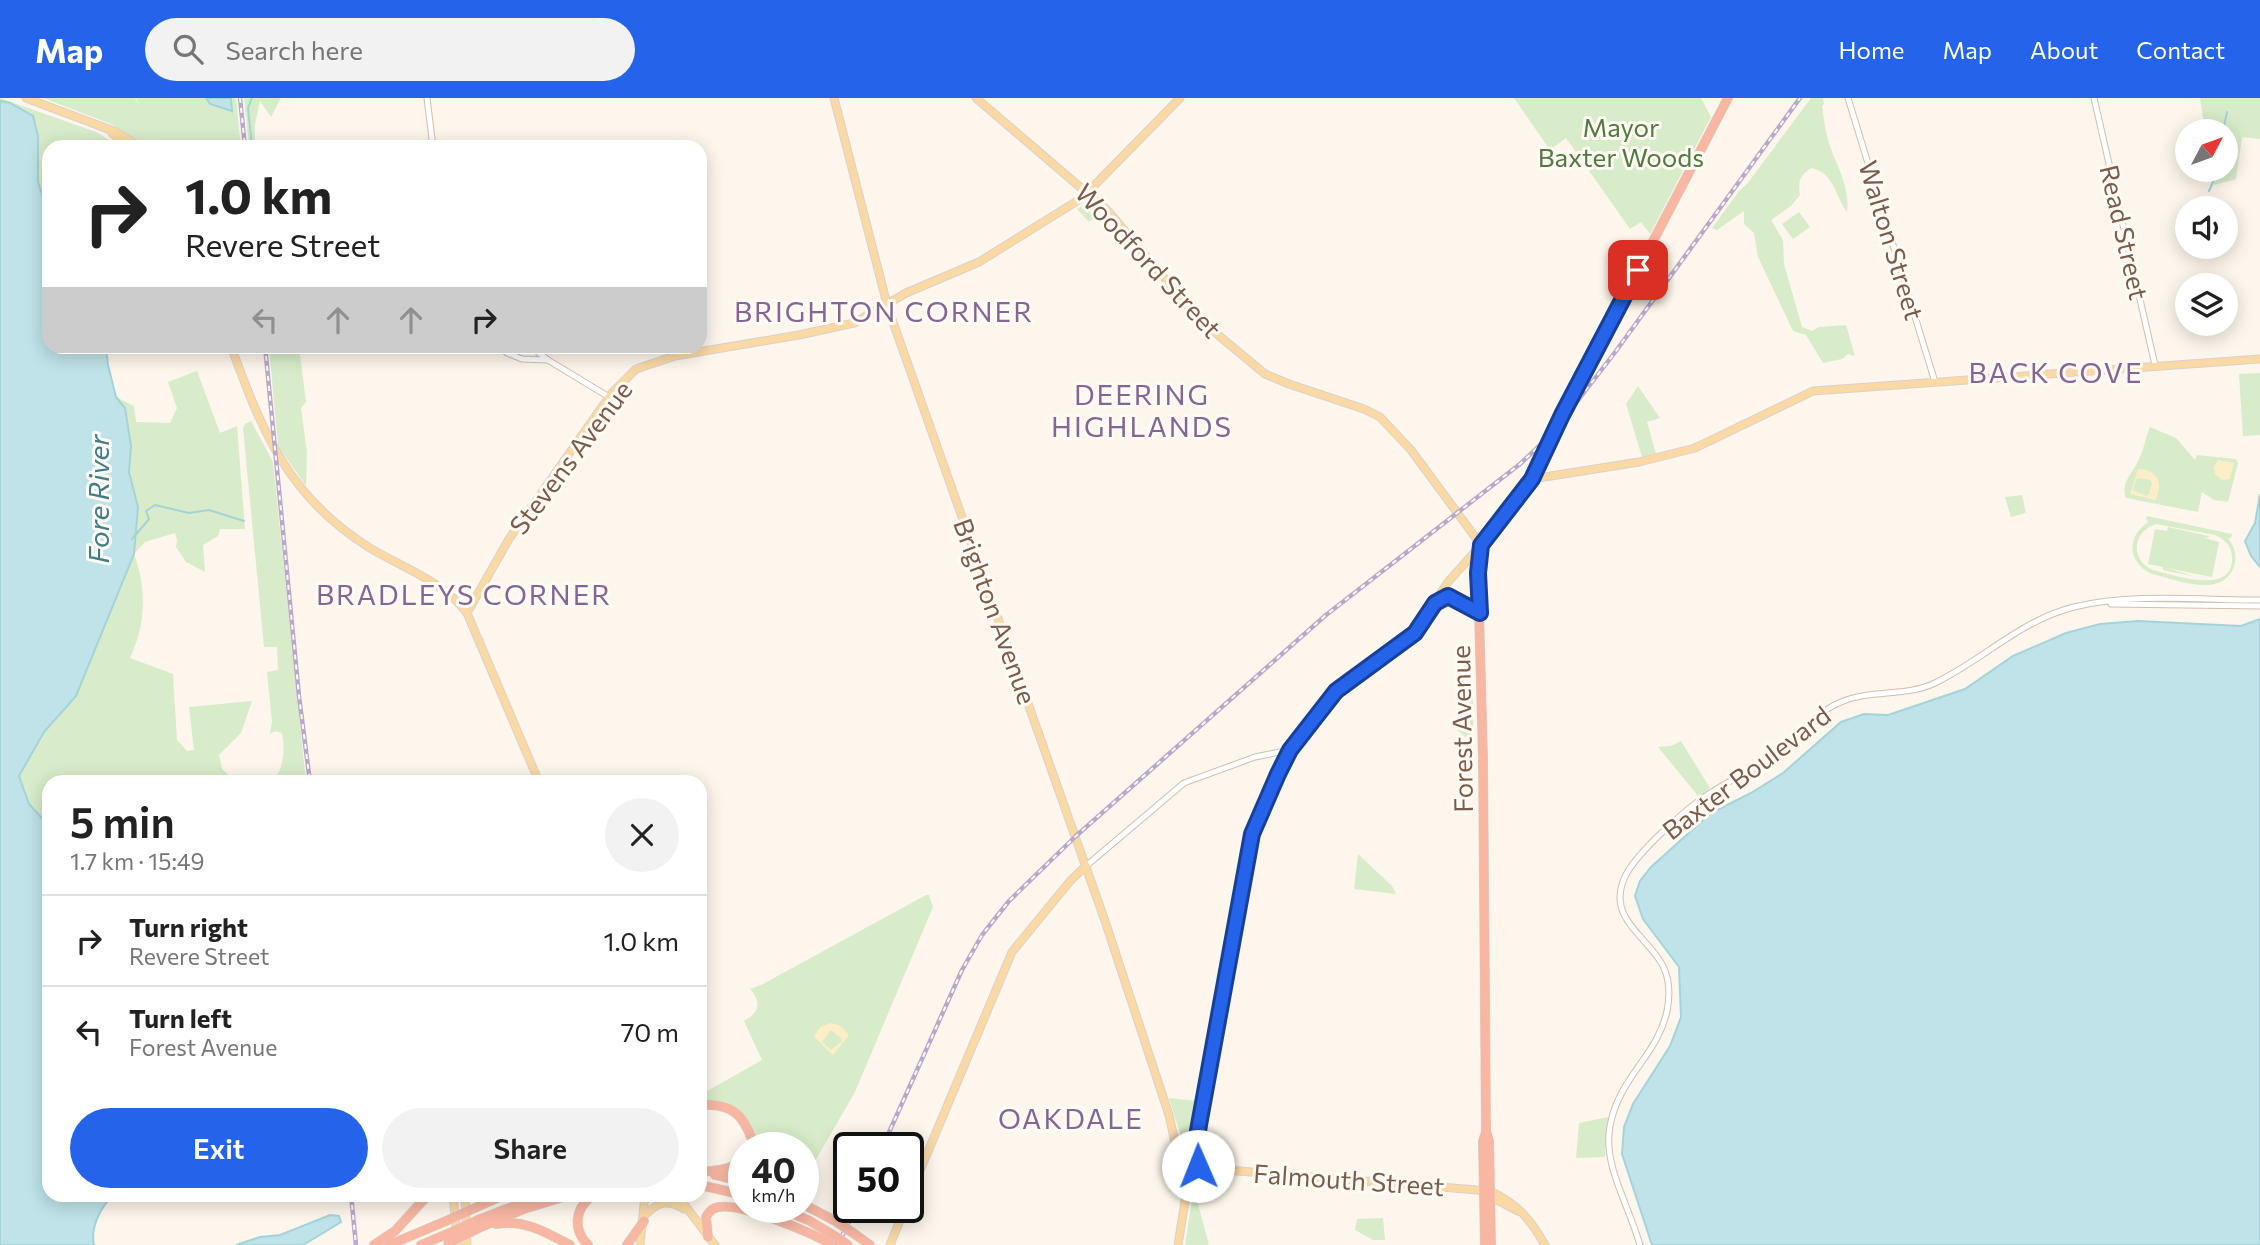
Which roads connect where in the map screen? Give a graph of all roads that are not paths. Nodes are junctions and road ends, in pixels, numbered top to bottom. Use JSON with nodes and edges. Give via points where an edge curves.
{"nodes":[{"id":1,"x":26,"y":98,"type":"edge"},
{"id":2,"x":427,"y":98,"type":"edge"},
{"id":3,"x":834,"y":98,"type":"edge"},
{"id":4,"x":975,"y":98,"type":"edge"},
{"id":5,"x":1180,"y":98,"type":"edge"},
{"id":6,"x":1728,"y":98,"type":"edge"},
{"id":7,"x":1848,"y":98,"type":"edge"},
{"id":8,"x":2094,"y":98,"type":"edge"},
{"id":9,"x":109,"y":130,"type":"junction"},
{"id":10,"x":121,"y":140,"type":"edge"},
{"id":11,"x":130,"y":140,"type":"edge"},
{"id":12,"x":432,"y":140,"type":"edge"},
{"id":13,"x":1088,"y":192,"type":"junction"},
{"id":14,"x":886,"y":303,"type":"junction"},
{"id":15,"x":707,"y":350,"type":"edge"},
{"id":16,"x":234,"y":354,"type":"edge"},
{"id":17,"x":509,"y":354,"type":"edge"},
{"id":18,"x":539,"y":354,"type":"edge"},
{"id":19,"x":687,"y":354,"type":"edge"},
{"id":20,"x":2260,"y":359,"type":"edge"},
{"id":21,"x":548,"y":360,"type":"junction"},
{"id":22,"x":2155,"y":365,"type":"junction"},
{"id":23,"x":1935,"y":382,"type":"junction"},
{"id":24,"x":609,"y":397,"type":"junction"},
{"id":25,"x":1532,"y":479,"type":"junction"},
{"id":26,"x":1481,"y":545,"type":"junction"},
{"id":27,"x":1445,"y":586,"type":"junction"},
{"id":28,"x":1448,"y":596,"type":"junction"},
{"id":29,"x":2260,"y":600,"type":"edge"},
{"id":30,"x":1435,"y":603,"type":"junction"},
{"id":31,"x":2098,"y":603,"type":"junction"},
{"id":32,"x":2260,"y":606,"type":"edge"},
{"id":33,"x":467,"y":613,"type":"junction"},
{"id":34,"x":1480,"y":613,"type":"junction"},
{"id":35,"x":1290,"y":750,"type":"junction"},
{"id":36,"x":535,"y":775,"type":"edge"},
{"id":37,"x":1087,"y":866,"type":"junction"},
{"id":38,"x":707,"y":1106,"type":"edge"},
{"id":39,"x":707,"y":1107,"type":"edge"},
{"id":40,"x":1170,"y":1120,"type":"junction"},
{"id":41,"x":746,"y":1132,"type":"edge"},
{"id":42,"x":749,"y":1132,"type":"edge"},
{"id":43,"x":1179,"y":1160,"type":"junction"},
{"id":44,"x":924,"y":1161,"type":"edge"},
{"id":45,"x":1191,"y":1164,"type":"junction"},
{"id":46,"x":728,"y":1170,"type":"edge"},
{"id":47,"x":707,"y":1172,"type":"edge"},
{"id":48,"x":707,"y":1173,"type":"edge"},
{"id":49,"x":728,"y":1178,"type":"edge"},
{"id":50,"x":707,"y":1188,"type":"edge"},
{"id":51,"x":728,"y":1191,"type":"edge"},
{"id":52,"x":1488,"y":1193,"type":"junction"},
{"id":53,"x":422,"y":1202,"type":"edge"},
{"id":54,"x":452,"y":1202,"type":"edge"},
{"id":55,"x":465,"y":1202,"type":"edge"},
{"id":56,"x":488,"y":1202,"type":"edge"},
{"id":57,"x":528,"y":1202,"type":"edge"},
{"id":58,"x":548,"y":1202,"type":"edge"},
{"id":59,"x":585,"y":1202,"type":"edge"},
{"id":60,"x":645,"y":1202,"type":"edge"},
{"id":61,"x":682,"y":1202,"type":"edge"},
{"id":62,"x":819,"y":1212,"type":"edge"},
{"id":63,"x":690,"y":1214,"type":"junction"},
{"id":64,"x":644,"y":1218,"type":"junction"},
{"id":65,"x":807,"y":1223,"type":"edge"},
{"id":66,"x":899,"y":1223,"type":"edge"},
{"id":67,"x":480,"y":1224,"type":"junction"},
{"id":68,"x":542,"y":1229,"type":"junction"},
{"id":69,"x":708,"y":1237,"type":"junction"},
{"id":70,"x":832,"y":1241,"type":"edge"},
{"id":71,"x":449,"y":1242,"type":"edge"},
{"id":72,"x":374,"y":1245,"type":"edge"},
{"id":73,"x":390,"y":1245,"type":"edge"},
{"id":74,"x":421,"y":1245,"type":"edge"},
{"id":75,"x":467,"y":1245,"type":"edge"},
{"id":76,"x":557,"y":1245,"type":"edge"},
{"id":77,"x":570,"y":1245,"type":"edge"},
{"id":78,"x":589,"y":1245,"type":"edge"},
{"id":79,"x":627,"y":1245,"type":"edge"},
{"id":80,"x":640,"y":1245,"type":"edge"},
{"id":81,"x":715,"y":1245,"type":"edge"},
{"id":82,"x":848,"y":1245,"type":"edge"},
{"id":83,"x":870,"y":1245,"type":"edge"},
{"id":84,"x":890,"y":1245,"type":"edge"},
{"id":85,"x":1178,"y":1245,"type":"edge"},
{"id":86,"x":1485,"y":1245,"type":"edge"},
{"id":87,"x":1491,"y":1245,"type":"edge"},
{"id":88,"x":1545,"y":1245,"type":"edge"},
{"id":89,"x":1640,"y":1245,"type":"edge"}],
"edges":[{"from":1,"to":9,"type":"main road"},
{"from":2,"to":12,"type":"street"},
{"from":3,"to":14,"type":"main road","name":"Brighton Avenue"},
{"from":4,"to":13,"type":"main road","name":"Woodford Street"},
{"from":5,"to":13,"type":"main road","name":"Stevens Avenue"},
{"from":6,"to":25,"type":"highway"},
{"from":7,"to":23,"type":"street","name":"Walton Street"},
{"from":8,"to":22,"type":"street","name":"Read Street"},
{"from":9,"to":10,"type":"main road"},
{"from":9,"to":11,"type":"main road"},
{"from":13,"to":14,"type":"main road","name":"Stevens Avenue","via":[[994,254]]},
{"from":13,"to":26,"type":"main road","name":"Woodford Street","via":[[1200,320],[1265,374],[1380,417],[1411,450]]},
{"from":14,"to":15,"type":"main road","name":"Stevens Avenue","via":[[847,324]]},
{"from":14,"to":37,"type":"main road","name":"Brighton Avenue"},
{"from":16,"to":33,"type":"main road","via":[[265,433],[318,506],[356,539],[452,595]]},
{"from":17,"to":21,"type":"street"},
{"from":18,"to":21,"type":"street"},
{"from":19,"to":24,"type":"main road","name":"Stevens Avenue","via":[[651,363],[625,377]]},
{"from":20,"to":22,"type":"main road"},
{"from":21,"to":24,"type":"street"},
{"from":22,"to":23,"type":"main road"},
{"from":23,"to":25,"type":"main road","via":[[1813,391],[1689,450]]},
{"from":24,"to":33,"type":"main road","name":"Stevens Avenue","via":[[509,539]]},
{"from":25,"to":26,"type":"highway"},
{"from":26,"to":27,"type":"main road"},
{"from":26,"to":34,"type":"highway","name":"Forest Avenue"},
{"from":27,"to":28,"type":"street"},
{"from":27,"to":30,"type":"main road"},
{"from":28,"to":30,"type":"main road"},
{"from":28,"to":34,"type":"main road"},
{"from":29,"to":31,"type":"street","name":"Baxter Boulevard"},
{"from":30,"to":35,"type":"main road","via":[[1415,633],[1336,691]]},
{"from":31,"to":32,"type":"street","name":"Baxter Boulevard"},
{"from":31,"to":89,"type":"street","name":"Baxter Boulevard","via":[[2037,620],[1926,687],[1838,703],[1764,763],[1704,797],[1629,870],[1621,890],[1625,914],[1633,931],[1661,962],[1669,989],[1660,1036],[1620,1095],[1609,1129],[1610,1164]]},
{"from":33,"to":36,"type":"main road"},
{"from":34,"to":52,"type":"highway","name":"Forest Avenue","via":[[1483,1141]]},
{"from":35,"to":37,"type":"street","via":[[1184,783]]},
{"from":35,"to":45,"type":"main road","via":[[1252,834]]},
{"from":37,"to":40,"type":"main road","name":"Brighton Avenue"},
{"from":37,"to":44,"type":"main road","via":[[1012,952]]},
{"from":38,"to":42,"type":"highway","via":[[725,1107],[738,1114]]},
{"from":39,"to":41,"type":"highway","via":[[723,1110],[740,1121]]},
{"from":40,"to":43,"type":"main road","name":"Brighton Avenue"},
{"from":40,"to":45,"type":"main road","name":"Brighton Avenue"},
{"from":43,"to":45,"type":"main road"},
{"from":43,"to":45,"type":"main road","name":"Brighton Avenue","via":[[1180,1170]]},
{"from":45,"to":52,"type":"main road","name":"Falmouth Street"},
{"from":45,"to":85,"type":"main road"},
{"from":46,"to":47,"type":"highway"},
{"from":48,"to":49,"type":"highway"},
{"from":50,"to":51,"type":"highway"},
{"from":52,"to":86,"type":"highway","name":"Forest Avenue"},
{"from":52,"to":87,"type":"highway","name":"Forest Avenue"},
{"from":52,"to":88,"type":"main road","via":[[1524,1214]]},
{"from":53,"to":72,"type":"highway","via":[[395,1231]]},
{"from":54,"to":71,"type":"main road"},
{"from":55,"to":75,"type":"main road"},
{"from":56,"to":73,"type":"highway","bridge":true},
{"from":57,"to":67,"type":"highway"},
{"from":58,"to":67,"type":"highway"},
{"from":59,"to":78,"type":"highway","via":[[578,1216],[579,1230]]},
{"from":60,"to":64,"type":"main road"},
{"from":61,"to":63,"type":"main road"},
{"from":62,"to":83,"type":"highway","bridge":true},
{"from":63,"to":64,"type":"main road","via":[[668,1202],[658,1203]]},
{"from":63,"to":69,"type":"main road"},
{"from":64,"to":79,"type":"highway"},
{"from":64,"to":80,"type":"main road"},
{"from":65,"to":70,"type":"highway"},
{"from":66,"to":84,"type":"main road"},
{"from":67,"to":68,"type":"highway","via":[[508,1222]]},
{"from":67,"to":71,"type":"highway","bridge":true},
{"from":68,"to":76,"type":"highway"},
{"from":68,"to":77,"type":"highway"},
{"from":69,"to":70,"type":"highway","via":[[709,1213],[731,1208]]},
{"from":69,"to":81,"type":"main road"},
{"from":70,"to":82,"type":"highway","bridge":true},
{"from":71,"to":74,"type":"highway"}]}
